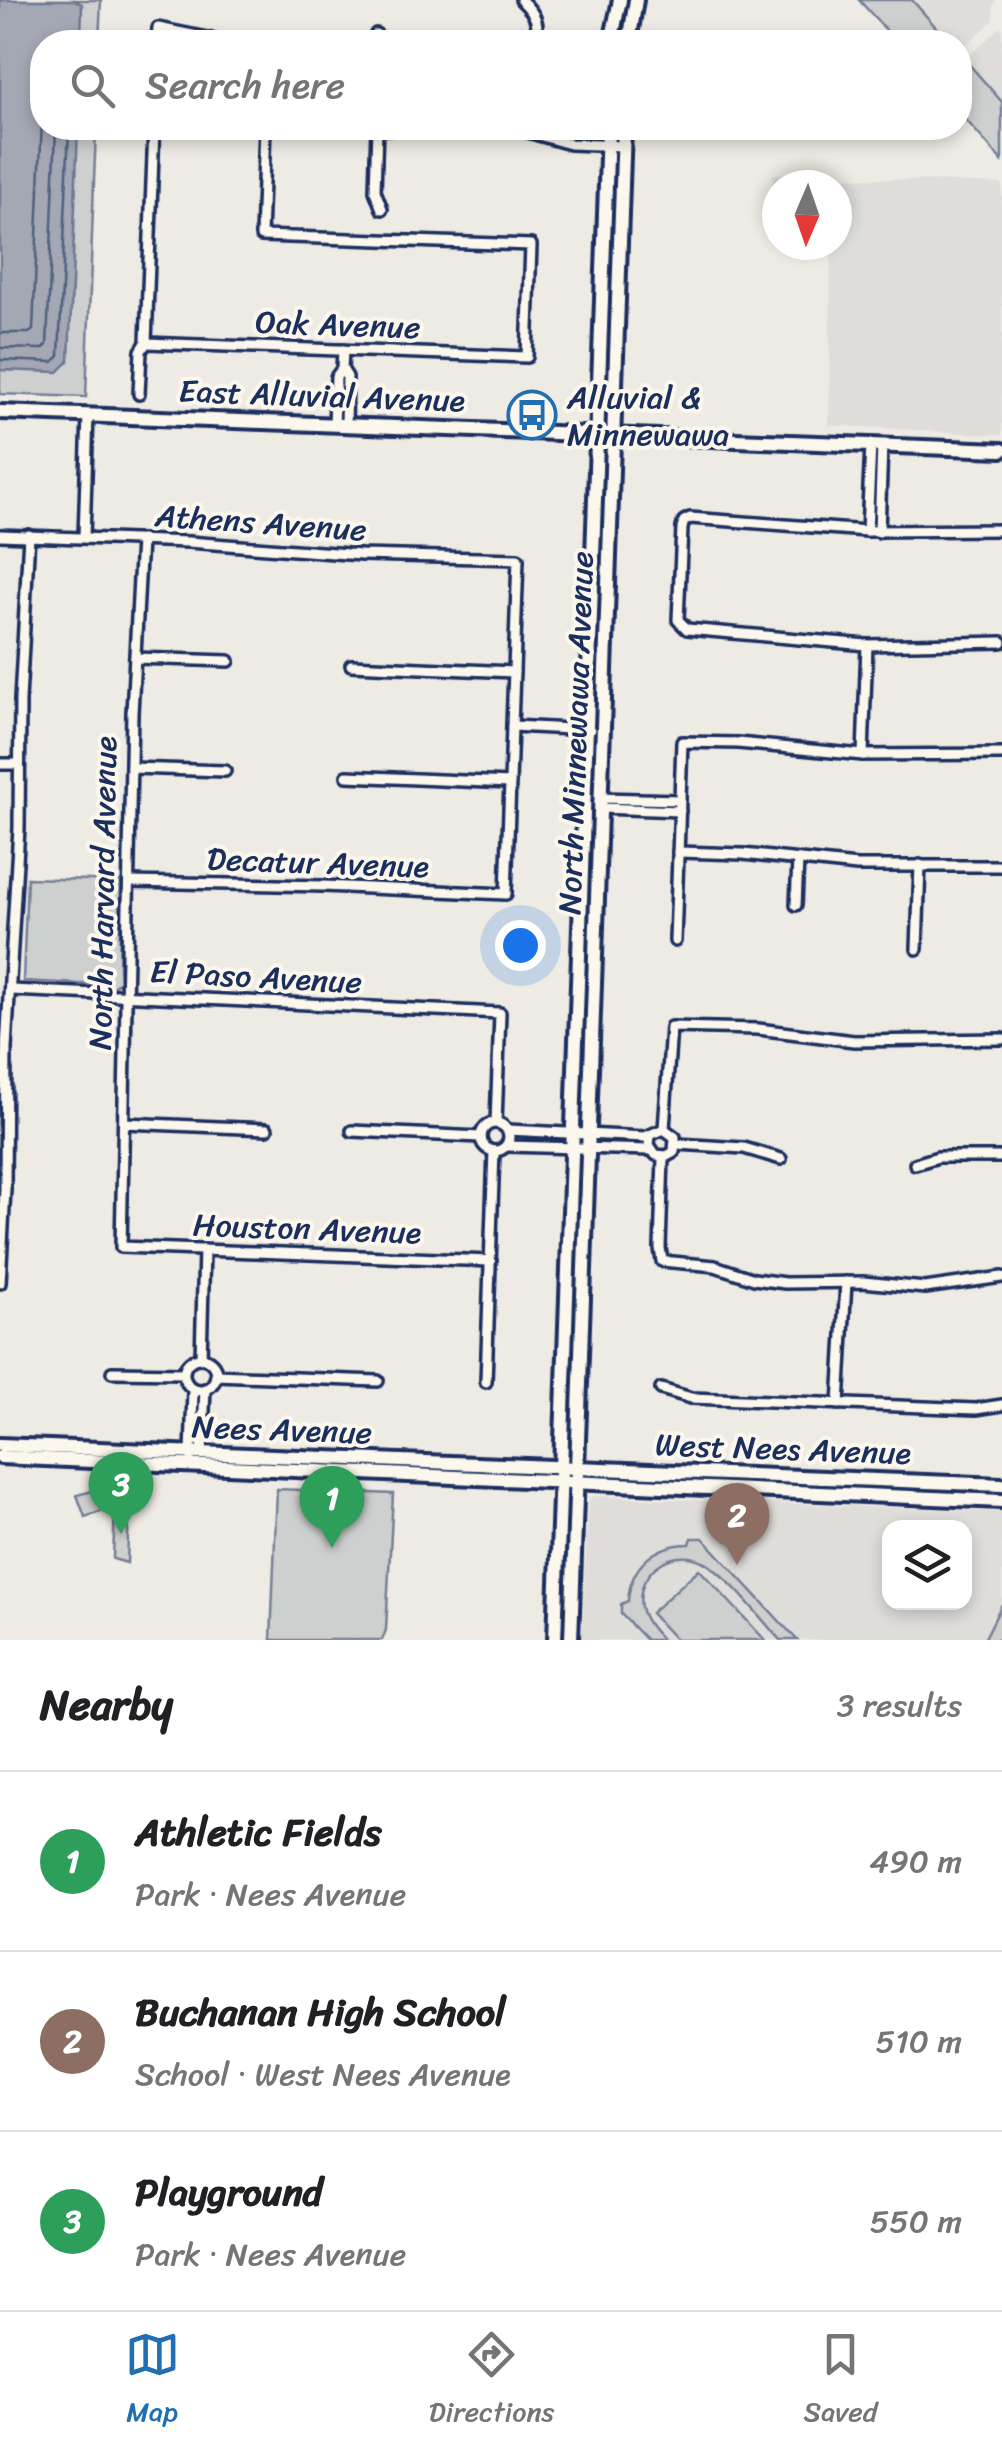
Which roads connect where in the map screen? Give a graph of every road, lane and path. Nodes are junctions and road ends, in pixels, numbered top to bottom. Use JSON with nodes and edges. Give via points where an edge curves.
{"nodes":[{"id":1,"x":521,"y":0,"type":"edge"},
{"id":2,"x":620,"y":0,"type":"edge"},
{"id":3,"x":636,"y":0,"type":"edge"},
{"id":4,"x":537,"y":30,"type":"edge"},
{"id":5,"x":614,"y":30,"type":"edge"},
{"id":6,"x":631,"y":30,"type":"edge"},
{"id":7,"x":154,"y":140,"type":"edge"},
{"id":8,"x":265,"y":140,"type":"edge"},
{"id":9,"x":377,"y":140,"type":"edge"},
{"id":10,"x":608,"y":140,"type":"edge"},
{"id":11,"x":624,"y":140,"type":"edge"},
{"id":12,"x":382,"y":209,"type":"dead end"},
{"id":13,"x":146,"y":343,"type":"junction"},
{"id":14,"x":343,"y":350,"type":"junction"},
{"id":15,"x":140,"y":394,"type":"dead end"},
{"id":16,"x":0,"y":412,"type":"edge"},
{"id":17,"x":88,"y":416,"type":"junction"},
{"id":18,"x":340,"y":424,"type":"junction"},
{"id":19,"x":597,"y":435,"type":"junction"},
{"id":20,"x":614,"y":435,"type":"junction"},
{"id":21,"x":876,"y":445,"type":"junction"},
{"id":22,"x":1002,"y":450,"type":"edge"},
{"id":23,"x":1002,"y":530,"type":"edge"},
{"id":24,"x":873,"y":532,"type":"junction"},
{"id":25,"x":0,"y":535,"type":"edge"},
{"id":26,"x":29,"y":536,"type":"junction"},
{"id":27,"x":84,"y":537,"type":"junction"},
{"id":28,"x":141,"y":540,"type":"junction"},
{"id":29,"x":1002,"y":642,"type":"edge"},
{"id":30,"x":867,"y":645,"type":"junction"},
{"id":31,"x":135,"y":658,"type":"junction"},
{"id":32,"x":229,"y":661,"type":"dead end"},
{"id":33,"x":352,"y":666,"type":"dead end"},
{"id":34,"x":514,"y":672,"type":"junction"},
{"id":35,"x":512,"y":726,"type":"junction"},
{"id":36,"x":586,"y":730,"type":"junction"},
{"id":37,"x":602,"y":730,"type":"junction"},
{"id":38,"x":1002,"y":754,"type":"edge"},
{"id":39,"x":863,"y":755,"type":"junction"},
{"id":40,"x":0,"y":764,"type":"edge"},
{"id":41,"x":18,"y":764,"type":"junction"},
{"id":42,"x":131,"y":768,"type":"junction"},
{"id":43,"x":225,"y":772,"type":"dead end"},
{"id":44,"x":347,"y":776,"type":"dead end"},
{"id":45,"x":510,"y":783,"type":"junction"},
{"id":46,"x":600,"y":803,"type":"junction"},
{"id":47,"x":680,"y":805,"type":"junction"},
{"id":48,"x":678,"y":852,"type":"junction"},
{"id":49,"x":798,"y":860,"type":"junction"},
{"id":50,"x":920,"y":865,"type":"junction"},
{"id":51,"x":1002,"y":866,"type":"edge"},
{"id":52,"x":129,"y":882,"type":"junction"},
{"id":53,"x":796,"y":904,"type":"dead end"},
{"id":54,"x":675,"y":942,"type":"dead end"},
{"id":55,"x":917,"y":949,"type":"dead end"},
{"id":56,"x":11,"y":990,"type":"junction"},
{"id":57,"x":124,"y":995,"type":"junction"},
{"id":58,"x":1002,"y":1039,"type":"edge"},
{"id":59,"x":3,"y":1048,"type":"edge"},
{"id":60,"x":124,"y":1122,"type":"junction"},
{"id":61,"x":496,"y":1123,"type":"junction"},
{"id":62,"x":267,"y":1129,"type":"dead end"},
{"id":63,"x":664,"y":1129,"type":"junction"},
{"id":64,"x":508,"y":1130,"type":"junction"},
{"id":65,"x":352,"y":1132,"type":"dead end"},
{"id":66,"x":481,"y":1136,"type":"junction"},
{"id":67,"x":650,"y":1136,"type":"junction"},
{"id":68,"x":573,"y":1140,"type":"junction"},
{"id":69,"x":588,"y":1141,"type":"junction"},
{"id":70,"x":677,"y":1144,"type":"junction"},
{"id":71,"x":506,"y":1146,"type":"junction"},
{"id":72,"x":650,"y":1150,"type":"junction"},
{"id":73,"x":494,"y":1151,"type":"junction"},
{"id":74,"x":2,"y":1156,"type":"edge"},
{"id":75,"x":663,"y":1157,"type":"junction"},
{"id":76,"x":1002,"y":1157,"type":"edge"},
{"id":77,"x":781,"y":1158,"type":"dead end"},
{"id":78,"x":915,"y":1164,"type":"dead end"},
{"id":79,"x":120,"y":1247,"type":"joint"},
{"id":80,"x":204,"y":1250,"type":"junction"},
{"id":81,"x":491,"y":1261,"type":"junction"},
{"id":82,"x":1,"y":1264,"type":"edge"},
{"id":83,"x":1002,"y":1277,"type":"edge"},
{"id":84,"x":846,"y":1282,"type":"junction"},
{"id":85,"x":0,"y":1283,"type":"edge"},
{"id":86,"x":200,"y":1358,"type":"junction"},
{"id":87,"x":112,"y":1372,"type":"dead end"},
{"id":88,"x":183,"y":1373,"type":"junction"},
{"id":89,"x":216,"y":1375,"type":"junction"},
{"id":90,"x":378,"y":1381,"type":"dead end"},
{"id":91,"x":486,"y":1382,"type":"dead end"},
{"id":92,"x":193,"y":1389,"type":"junction"},
{"id":93,"x":205,"y":1390,"type":"junction"},
{"id":94,"x":661,"y":1390,"type":"dead end"},
{"id":95,"x":839,"y":1404,"type":"junction"},
{"id":96,"x":1002,"y":1405,"type":"edge"},
{"id":97,"x":0,"y":1445,"type":"edge"},
{"id":98,"x":0,"y":1457,"type":"edge"},
{"id":99,"x":196,"y":1461,"type":"junction"},
{"id":100,"x":577,"y":1468,"type":"junction"},
{"id":101,"x":561,"y":1474,"type":"junction"},
{"id":102,"x":576,"y":1483,"type":"junction"},
{"id":103,"x":1002,"y":1485,"type":"edge"},
{"id":104,"x":847,"y":1495,"type":"junction"},
{"id":105,"x":1002,"y":1501,"type":"edge"},
{"id":106,"x":555,"y":1640,"type":"edge"},
{"id":107,"x":570,"y":1640,"type":"edge"}],
"edges":[{"from":1,"to":4,"type":"street","via":[[535,16]]},
{"from":2,"to":5,"type":"main road"},
{"from":3,"to":6,"type":"main road"},
{"from":7,"to":13,"type":"street"},
{"from":8,"to":14,"type":"street","name":"Oak Avenue","via":[[261,236],[532,246],[528,357]]},
{"from":9,"to":12,"type":"street","via":[[375,190]]},
{"from":10,"to":19,"type":"main road","name":"North Minnewawa Avenue"},
{"from":11,"to":20,"type":"main road","name":"North Minnewawa Avenue"},
{"from":13,"to":14,"type":"street","name":"Oak Avenue"},
{"from":13,"to":15,"type":"street"},
{"from":14,"to":18,"type":"street","via":[[348,377]]},
{"from":16,"to":17,"type":"main road","name":"East Alluvial Avenue"},
{"from":17,"to":18,"type":"main road","name":"East Alluvial Avenue"},
{"from":17,"to":27,"type":"street"},
{"from":18,"to":19,"type":"main road","name":"East Alluvial Avenue"},
{"from":19,"to":20,"type":"main road","name":"East Alluvial Avenue"},
{"from":19,"to":36,"type":"main road","name":"North Minnewawa Avenue"},
{"from":20,"to":21,"type":"main road","name":"East Alluvial Avenue"},
{"from":20,"to":37,"type":"main road","name":"North Minnewawa Avenue"},
{"from":21,"to":22,"type":"main road","name":"East Alluvial Avenue"},
{"from":21,"to":24,"type":"street"},
{"from":23,"to":24,"type":"street"},
{"from":24,"to":30,"type":"street","via":[[690,518],[682,528],[678,620],[687,629]]},
{"from":25,"to":26,"type":"street","name":"Athens Avenue"},
{"from":26,"to":27,"type":"street","name":"Athens Avenue"},
{"from":26,"to":41,"type":"street"},
{"from":27,"to":28,"type":"street","name":"Athens Avenue"},
{"from":28,"to":31,"type":"street","name":"North Harvard Avenue"},
{"from":28,"to":34,"type":"street","name":"Athens Avenue","via":[[518,559]]},
{"from":29,"to":30,"type":"street"},
{"from":30,"to":39,"type":"street"},
{"from":31,"to":32,"type":"street"},
{"from":31,"to":42,"type":"street","name":"North Harvard Avenue"},
{"from":33,"to":34,"type":"street"},
{"from":34,"to":35,"type":"street"},
{"from":35,"to":36,"type":"street"},
{"from":35,"to":45,"type":"street"},
{"from":36,"to":37,"type":"street"},
{"from":36,"to":68,"type":"main road","name":"North Minnewawa Avenue"},
{"from":37,"to":46,"type":"main road","name":"North Minnewawa Avenue"},
{"from":38,"to":39,"type":"street"},
{"from":39,"to":47,"type":"street","via":[[682,742]]},
{"from":40,"to":41,"type":"street"},
{"from":41,"to":56,"type":"street"},
{"from":42,"to":43,"type":"street"},
{"from":42,"to":52,"type":"street","name":"North Harvard Avenue"},
{"from":44,"to":45,"type":"street"},
{"from":45,"to":52,"type":"street","name":"Decatur Avenue","via":[[506,894]]},
{"from":46,"to":47,"type":"street"},
{"from":46,"to":69,"type":"main road","name":"North Minnewawa Avenue"},
{"from":47,"to":48,"type":"street"},
{"from":48,"to":49,"type":"street"},
{"from":48,"to":54,"type":"street"},
{"from":49,"to":50,"type":"street"},
{"from":49,"to":53,"type":"street"},
{"from":50,"to":51,"type":"street"},
{"from":50,"to":55,"type":"street"},
{"from":52,"to":57,"type":"street","name":"North Harvard Avenue"},
{"from":56,"to":57,"type":"street","name":"El Paso Avenue"},
{"from":56,"to":59,"type":"street"},
{"from":57,"to":60,"type":"street","name":"North Harvard Avenue"},
{"from":57,"to":61,"type":"street","name":"El Paso Avenue","via":[[500,1014]]},
{"from":58,"to":63,"type":"street","via":[[854,1040],[758,1028],[670,1027]]},
{"from":59,"to":74,"type":"street"},
{"from":60,"to":62,"type":"street"},
{"from":60,"to":79,"type":"street","name":"North Harvard Avenue"},
{"from":61,"to":64,"type":"street"},
{"from":61,"to":66,"type":"street"},
{"from":63,"to":67,"type":"street"},
{"from":63,"to":70,"type":"street"},
{"from":64,"to":68,"type":"street"},
{"from":64,"to":71,"type":"street"},
{"from":65,"to":66,"type":"street"},
{"from":66,"to":73,"type":"street"},
{"from":67,"to":69,"type":"street"},
{"from":67,"to":72,"type":"street"},
{"from":68,"to":69,"type":"street"},
{"from":68,"to":71,"type":"street"},
{"from":68,"to":101,"type":"main road","name":"North Minnewawa Avenue"},
{"from":69,"to":72,"type":"street"},
{"from":69,"to":100,"type":"main road","name":"North Minnewawa Avenue"},
{"from":70,"to":75,"type":"street"},
{"from":70,"to":77,"type":"street"},
{"from":71,"to":73,"type":"street"},
{"from":72,"to":75,"type":"street"},
{"from":73,"to":81,"type":"street"},
{"from":74,"to":82,"type":"street"},
{"from":75,"to":84,"type":"street","via":[[662,1261],[714,1266],[769,1282]]},
{"from":76,"to":78,"type":"street"},
{"from":79,"to":80,"type":"street","name":"Houston Avenue"},
{"from":80,"to":81,"type":"street","name":"Houston Avenue"},
{"from":80,"to":86,"type":"street"},
{"from":81,"to":91,"type":"street"},
{"from":82,"to":85,"type":"street"},
{"from":83,"to":84,"type":"street","via":[[925,1288]]},
{"from":84,"to":95,"type":"street"},
{"from":86,"to":88,"type":"street"},
{"from":86,"to":89,"type":"street","via":[[212,1363]]},
{"from":87,"to":88,"type":"street"},
{"from":88,"to":92,"type":"street"},
{"from":89,"to":90,"type":"street"},
{"from":89,"to":93,"type":"street"},
{"from":92,"to":93,"type":"street"},
{"from":92,"to":99,"type":"street"},
{"from":93,"to":99,"type":"street"},
{"from":94,"to":95,"type":"street","via":[[691,1398]]},
{"from":95,"to":96,"type":"street"},
{"from":97,"to":99,"type":"main road","name":"Nees Avenue"},
{"from":98,"to":99,"type":"main road","name":"Nees Avenue"},
{"from":99,"to":101,"type":"main road","name":"Nees Avenue"},
{"from":100,"to":101,"type":"main road","name":"West Nees Avenue"},
{"from":100,"to":102,"type":"main road","name":"North Minnewawa Avenue"},
{"from":100,"to":103,"type":"main road","name":"West Nees Avenue"},
{"from":101,"to":102,"type":"main road","name":"West Nees Avenue"},
{"from":101,"to":106,"type":"main road","name":"North Minnewawa Avenue"},
{"from":102,"to":104,"type":"main road","name":"West Nees Avenue"},
{"from":102,"to":107,"type":"main road","name":"North Minnewawa Avenue"},
{"from":103,"to":104,"type":"main road","via":[[974,1491],[857,1487]]},
{"from":104,"to":105,"type":"main road","name":"West Nees Avenue"}]}
